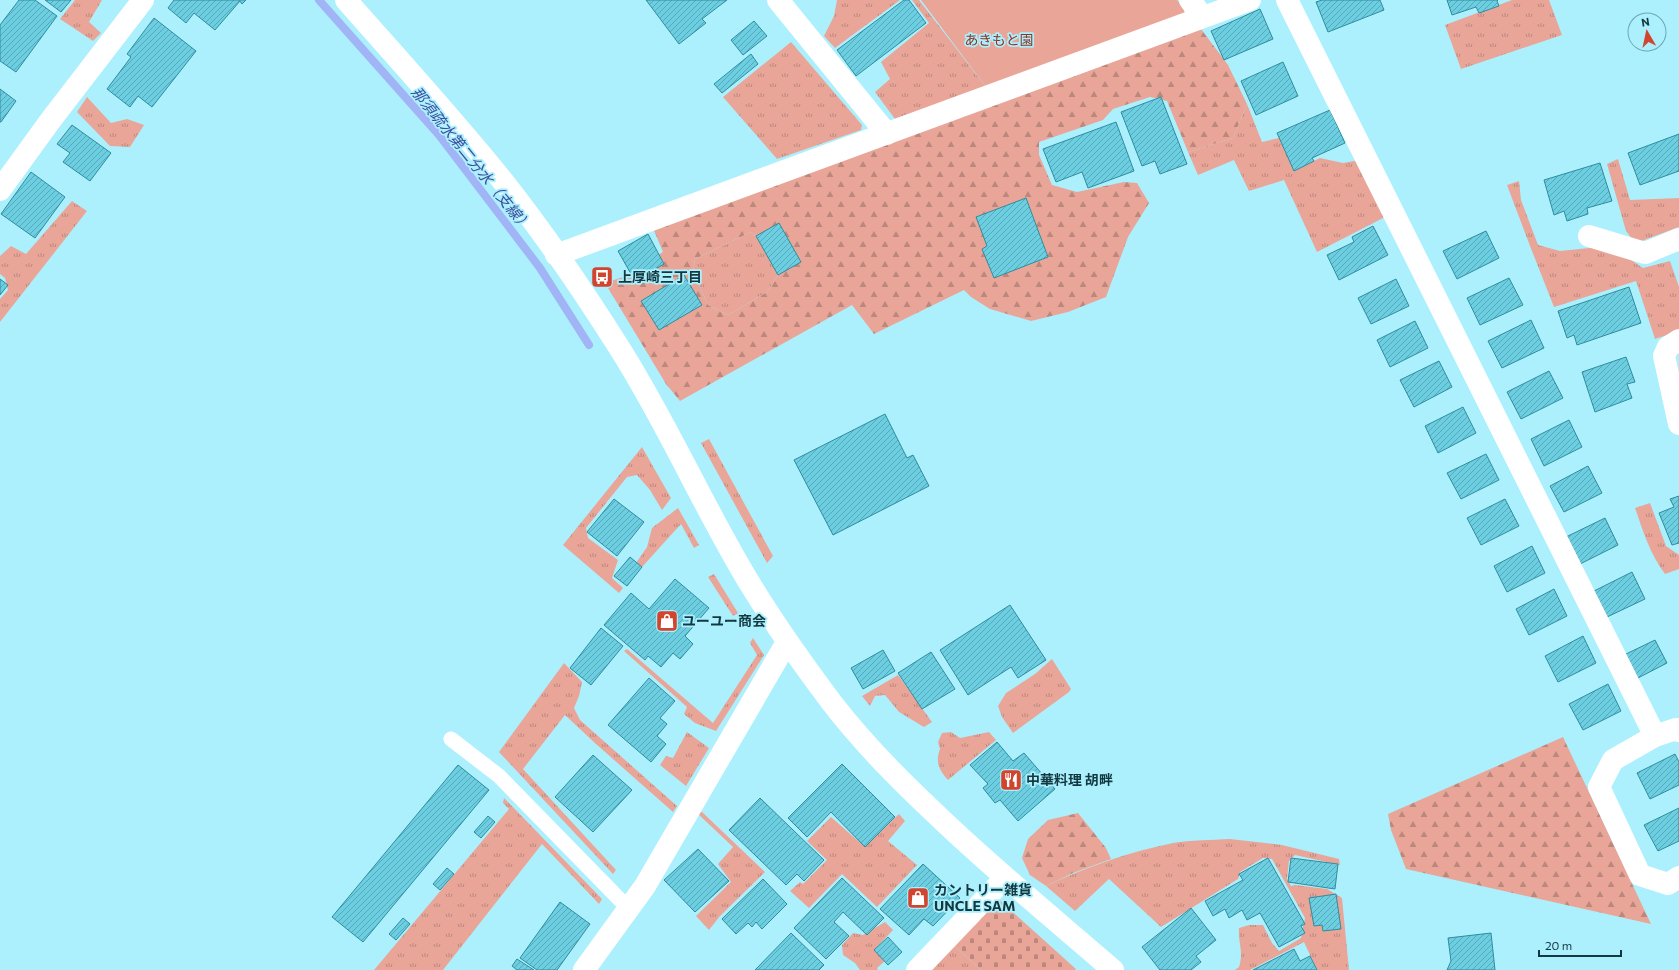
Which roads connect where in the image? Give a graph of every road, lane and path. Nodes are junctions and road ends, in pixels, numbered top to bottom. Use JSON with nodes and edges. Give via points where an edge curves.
{"nodes":[{"id":1,"x":143,"y":0,"type":"edge"},
{"id":2,"x":346,"y":0,"type":"edge"},
{"id":3,"x":778,"y":0,"type":"edge"},
{"id":4,"x":1250,"y":0,"type":"edge"},
{"id":5,"x":1287,"y":0,"type":"edge"},
{"id":6,"x":1196,"y":8,"type":"edge"},
{"id":7,"x":887,"y":134,"type":"junction"},
{"id":8,"x":0,"y":190,"type":"edge"},
{"id":9,"x":1589,"y":236,"type":"dead end"},
{"id":10,"x":1679,"y":239,"type":"edge"},
{"id":11,"x":556,"y":255,"type":"junction"},
{"id":12,"x":1679,"y":340,"type":"edge"},
{"id":13,"x":1679,"y":424,"type":"edge"},
{"id":14,"x":787,"y":642,"type":"junction"},
{"id":15,"x":1679,"y":731,"type":"edge"},
{"id":16,"x":1655,"y":736,"type":"junction"},
{"id":17,"x":451,"y":739,"type":"dead end"},
{"id":18,"x":1679,"y":877,"type":"edge"},
{"id":19,"x":1005,"y":878,"type":"junction"},
{"id":20,"x":628,"y":909,"type":"junction"},
{"id":21,"x":584,"y":970,"type":"edge"},
{"id":22,"x":917,"y":970,"type":"edge"},
{"id":23,"x":1113,"y":970,"type":"edge"}],
"edges":[{"from":1,"to":8,"type":"street"},
{"from":2,"to":11,"type":"street","via":[[503,181]]},
{"from":3,"to":7,"type":"street"},
{"from":4,"to":6,"type":"street"},
{"from":5,"to":16,"type":"street"},
{"from":6,"to":7,"type":"street"},
{"from":7,"to":11,"type":"street"},
{"from":9,"to":10,"type":"street","via":[[1645,253]]},
{"from":11,"to":14,"type":"street","via":[[620,349],[656,409],[746,578]]},
{"from":12,"to":13,"type":"street","via":[[1668,347],[1664,356]]},
{"from":14,"to":19,"type":"street","via":[[861,738],[916,796]]},
{"from":14,"to":20,"type":"street","via":[[649,879]]},
{"from":15,"to":16,"type":"street","via":[[1676,729]]},
{"from":16,"to":18,"type":"street","via":[[1613,760],[1599,787],[1640,875],[1668,884]]},
{"from":17,"to":20,"type":"lane","via":[[499,776]]},
{"from":19,"to":22,"type":"street"},
{"from":19,"to":23,"type":"street"},
{"from":20,"to":21,"type":"street"}]}
